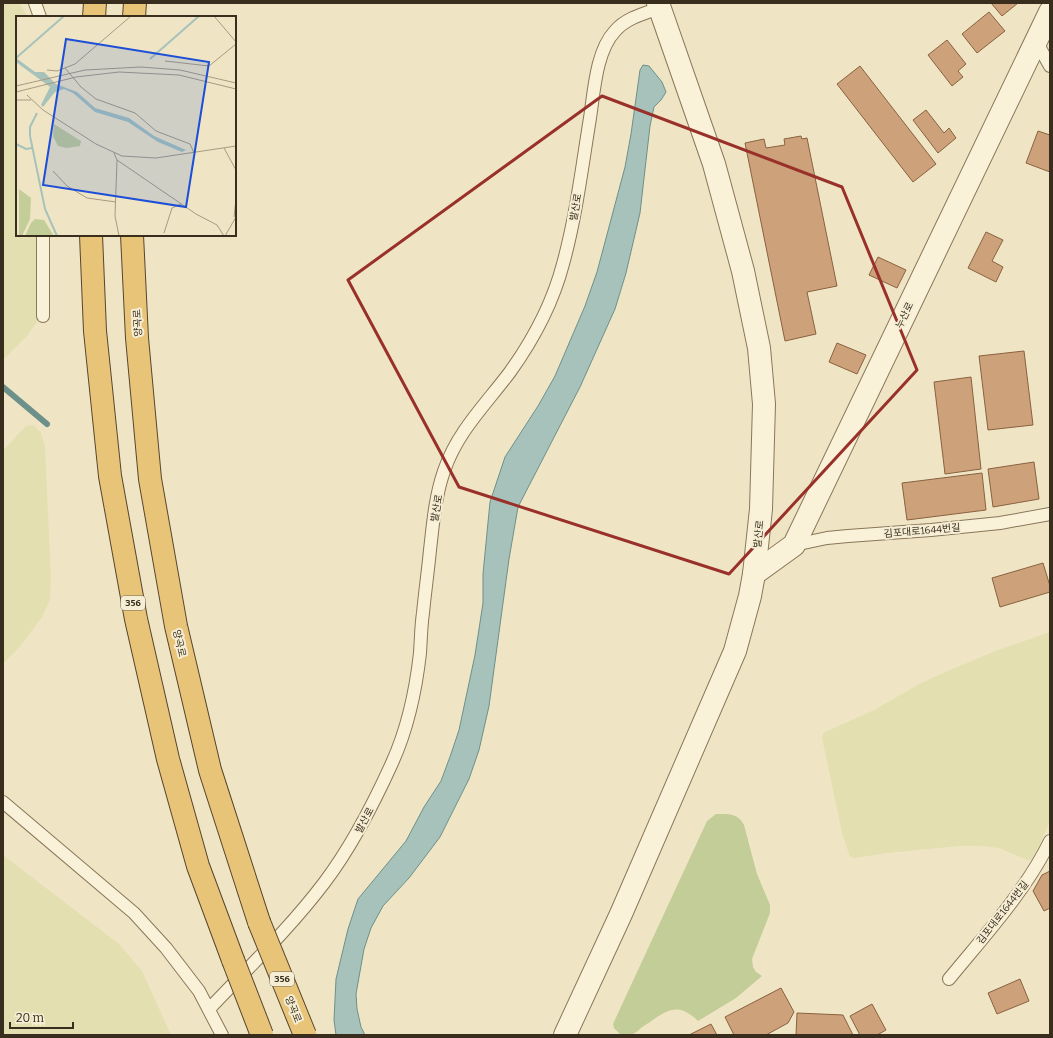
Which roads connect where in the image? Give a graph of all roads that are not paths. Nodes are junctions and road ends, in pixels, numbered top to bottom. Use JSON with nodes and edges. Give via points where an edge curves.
{"nodes":[{"id":1,"x":35,"y":3,"type":"edge"},
{"id":2,"x":92,"y":3,"type":"edge"},
{"id":3,"x":95,"y":3,"type":"edge"},
{"id":4,"x":134,"y":3,"type":"edge"},
{"id":5,"x":659,"y":6,"type":"edge"},
{"id":6,"x":1050,"y":12,"type":"edge"},
{"id":7,"x":40,"y":16,"type":"edge"},
{"id":8,"x":93,"y":16,"type":"edge"},
{"id":9,"x":93,"y":16,"type":"edge"},
{"id":10,"x":134,"y":16,"type":"edge"},
{"id":11,"x":1036,"y":41,"type":"junction"},
{"id":12,"x":1050,"y":66,"type":"edge"},
{"id":13,"x":43,"y":236,"type":"edge"},
{"id":14,"x":91,"y":236,"type":"edge"},
{"id":15,"x":132,"y":236,"type":"edge"},
{"id":16,"x":43,"y":316,"type":"dead end"},
{"id":17,"x":1050,"y":514,"type":"edge"},
{"id":18,"x":794,"y":545,"type":"junction"},
{"id":19,"x":754,"y":574,"type":"junction"},
{"id":20,"x":3,"y":802,"type":"edge"},
{"id":21,"x":1050,"y":841,"type":"edge"},
{"id":22,"x":949,"y":979,"type":"dead end"},
{"id":23,"x":208,"y":1009,"type":"junction"},
{"id":24,"x":222,"y":1035,"type":"edge"},
{"id":25,"x":262,"y":1035,"type":"edge"},
{"id":26,"x":305,"y":1035,"type":"edge"},
{"id":27,"x":565,"y":1035,"type":"edge"}],
"edges":[{"from":1,"to":7,"type":"lane"},
{"from":2,"to":8,"type":"highway"},
{"from":3,"to":9,"type":"highway"},
{"from":4,"to":10,"type":"highway"},
{"from":5,"to":19,"type":"street","name":"발산로","via":[[714,164],[743,271],[759,348],[764,404],[761,509]]},
{"from":5,"to":23,"type":"lane","name":"발산로","via":[[626,20],[605,44],[594,91],[563,266],[541,321],[526,348],[467,425],[454,447],[444,472],[436,502],[418,663],[405,729],[393,761],[352,842],[326,881],[302,912]]},
{"from":6,"to":11,"type":"street","name":"누산로"},
{"from":11,"to":12,"type":"lane"},
{"from":11,"to":18,"type":"street","name":"누산로"},
{"from":13,"to":16,"type":"lane"},
{"from":14,"to":25,"type":"highway","number":"356","bridge":true,"via":[[95,330],[110,476],[136,619],[172,775],[198,866]]},
{"from":15,"to":26,"type":"highway","name":"양곡로","number":"356","bridge":true,"via":[[150,479],[176,626],[210,770],[259,922]]},
{"from":17,"to":18,"type":"lane","name":"김포대로1644번길","via":[[1000,523],[827,538]]},
{"from":18,"to":19,"type":"street","name":"누산로"},
{"from":19,"to":27,"type":"street","name":"발산로","via":[[735,651],[621,914]]},
{"from":20,"to":23,"type":"lane","via":[[134,913],[166,948],[199,991]]},
{"from":21,"to":22,"type":"lane","name":"김포대로1644번길","via":[[1022,889]]},
{"from":23,"to":24,"type":"lane"}]}
